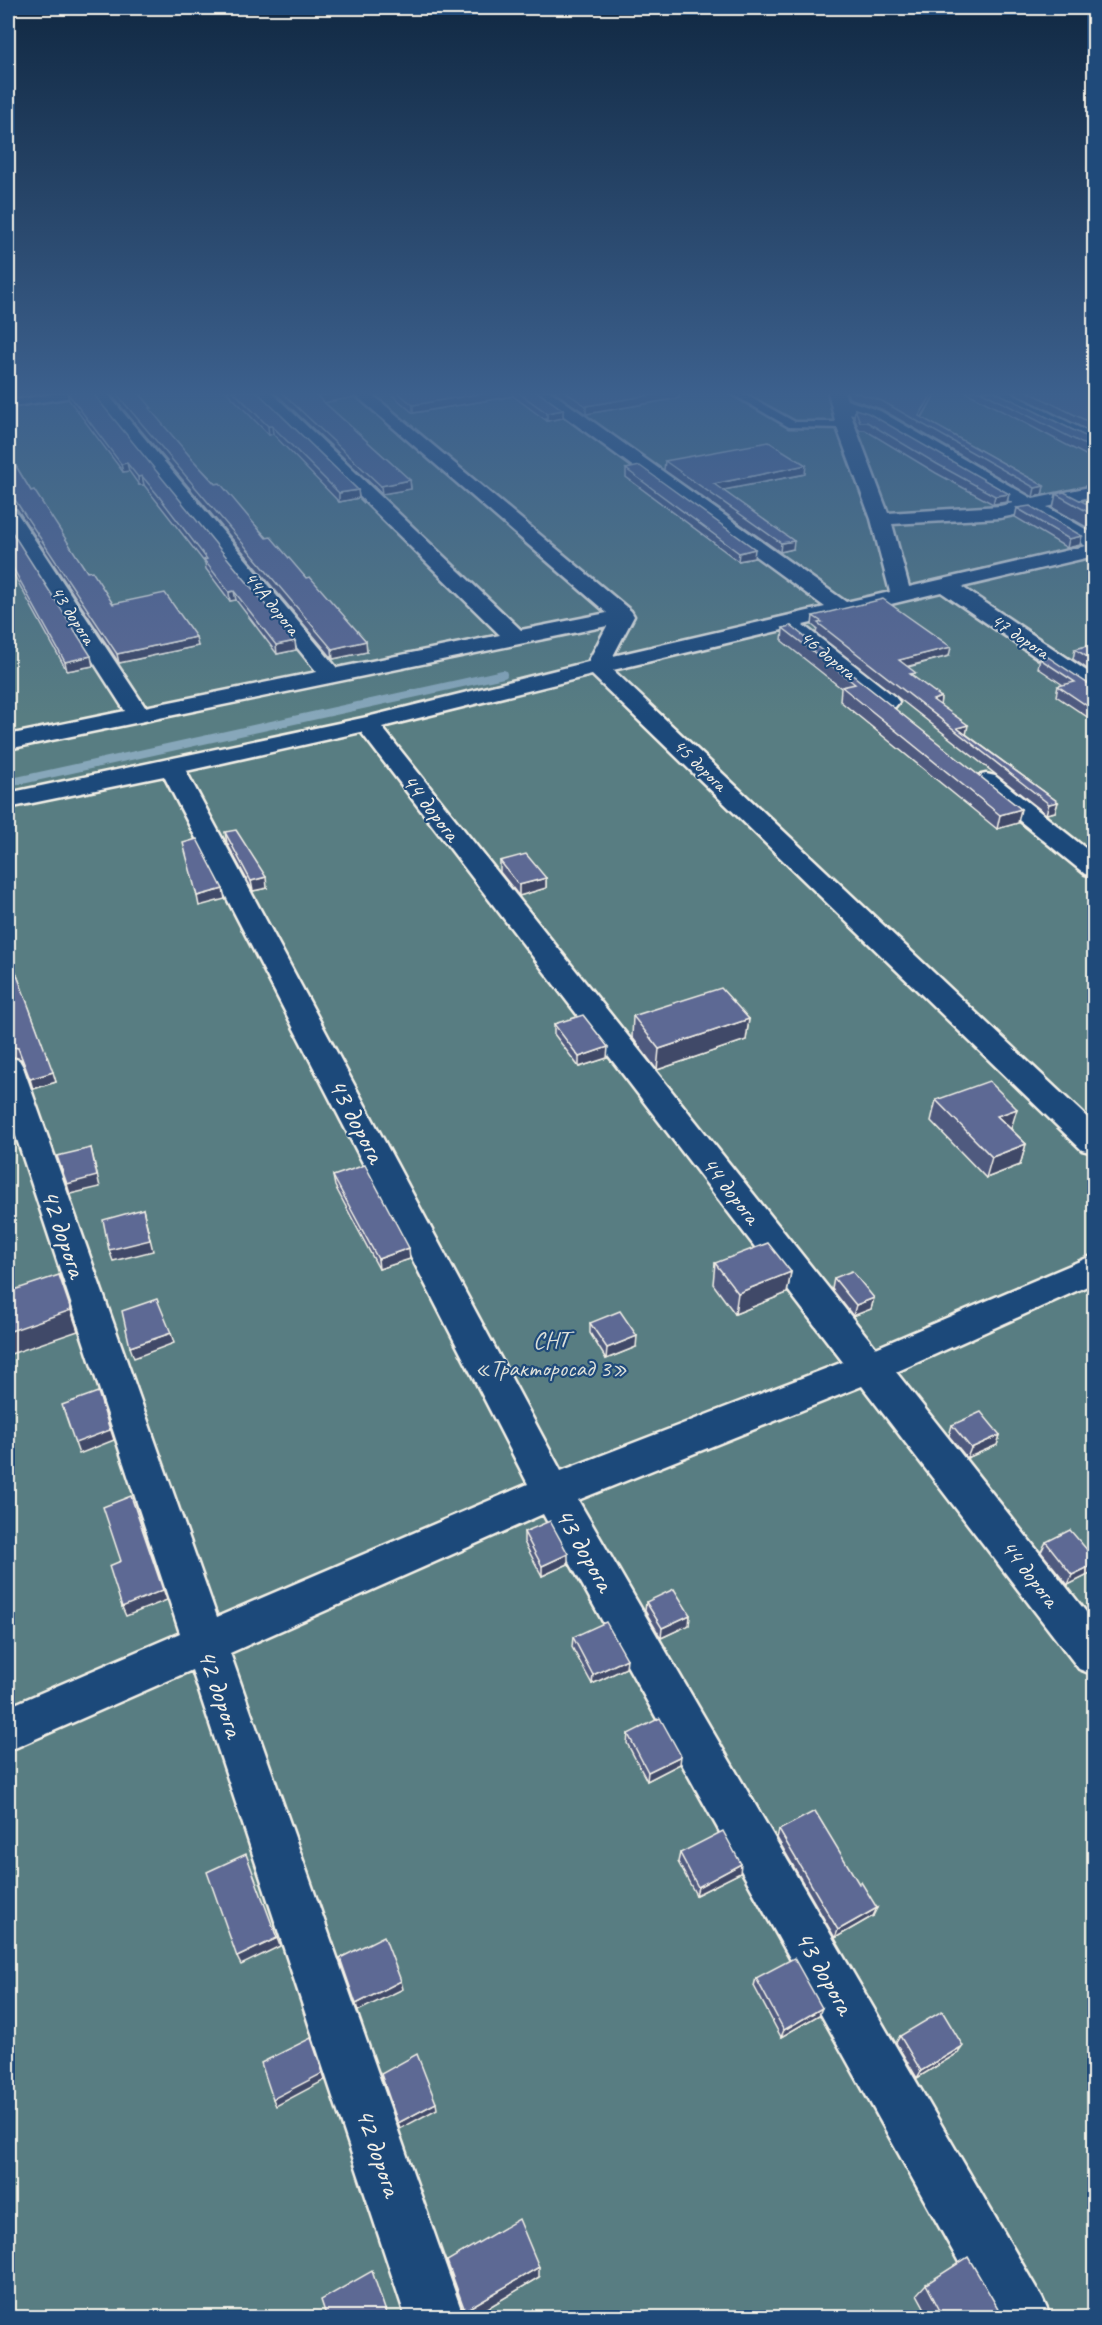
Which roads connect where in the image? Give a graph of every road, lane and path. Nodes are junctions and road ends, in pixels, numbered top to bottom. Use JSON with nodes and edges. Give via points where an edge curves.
{"nodes":[{"id":1,"x":186,"y":500,"type":"edge"},
{"id":2,"x":373,"y":500,"type":"edge"},
{"id":3,"x":486,"y":500,"type":"edge"},
{"id":4,"x":690,"y":500,"type":"edge"},
{"id":5,"x":874,"y":500,"type":"edge"},
{"id":6,"x":1020,"y":500,"type":"edge"},
{"id":7,"x":1056,"y":500,"type":"edge"},
{"id":8,"x":1030,"y":505,"type":"junction"},
{"id":9,"x":8,"y":514,"type":"edge"},
{"id":10,"x":881,"y":519,"type":"junction"},
{"id":11,"x":1095,"y":542,"type":"edge"},
{"id":12,"x":1095,"y":550,"type":"edge"},
{"id":13,"x":946,"y":586,"type":"junction"},
{"id":14,"x":901,"y":595,"type":"junction"},
{"id":15,"x":842,"y":609,"type":"junction"},
{"id":16,"x":623,"y":616,"type":"junction"},
{"id":17,"x":786,"y":622,"type":"junction"},
{"id":18,"x":516,"y":638,"type":"junction"},
{"id":19,"x":597,"y":667,"type":"junction"},
{"id":20,"x":332,"y":676,"type":"junction"},
{"id":21,"x":1095,"y":686,"type":"edge"},
{"id":22,"x":139,"y":715,"type":"junction"},
{"id":23,"x":908,"y":719,"type":"edge"},
{"id":24,"x":367,"y":724,"type":"junction"},
{"id":25,"x":8,"y":742,"type":"edge"},
{"id":26,"x":964,"y":764,"type":"edge"},
{"id":27,"x":172,"y":767,"type":"junction"},
{"id":28,"x":8,"y":800,"type":"edge"},
{"id":29,"x":1095,"y":868,"type":"edge"},
{"id":30,"x":8,"y":1067,"type":"edge"},
{"id":31,"x":1095,"y":1142,"type":"edge"},
{"id":32,"x":1095,"y":1268,"type":"edge"},
{"id":33,"x":870,"y":1367,"type":"junction"},
{"id":34,"x":552,"y":1492,"type":"junction"},
{"id":35,"x":204,"y":1643,"type":"junction"},
{"id":36,"x":1095,"y":1655,"type":"edge"},
{"id":37,"x":8,"y":1729,"type":"edge"},
{"id":38,"x":435,"y":2318,"type":"edge"},
{"id":39,"x":1022,"y":2318,"type":"edge"}],
"edges":[{"from":1,"to":20,"type":"street","name":"44А дорога"},
{"from":2,"to":18,"type":"street"},
{"from":3,"to":16,"type":"street"},
{"from":4,"to":15,"type":"street","name":"46 дорога"},
{"from":5,"to":10,"type":"street"},
{"from":6,"to":8,"type":"street"},
{"from":7,"to":8,"type":"street"},
{"from":8,"to":10,"type":"street","via":[[1000,512]]},
{"from":8,"to":11,"type":"street"},
{"from":9,"to":22,"type":"street","name":"43 дорога"},
{"from":10,"to":14,"type":"street"},
{"from":12,"to":13,"type":"street"},
{"from":13,"to":14,"type":"street"},
{"from":13,"to":21,"type":"street","name":"47 дорога"},
{"from":14,"to":15,"type":"street"},
{"from":15,"to":17,"type":"street"},
{"from":16,"to":18,"type":"street"},
{"from":16,"to":19,"type":"street"},
{"from":17,"to":19,"type":"street"},
{"from":17,"to":23,"type":"street","name":"46 дорога"},
{"from":18,"to":20,"type":"street"},
{"from":19,"to":24,"type":"street"},
{"from":19,"to":31,"type":"street","name":"45 дорога"},
{"from":20,"to":22,"type":"street"},
{"from":22,"to":25,"type":"street"},
{"from":24,"to":27,"type":"street"},
{"from":24,"to":33,"type":"street","name":"44 дорога"},
{"from":26,"to":29,"type":"street"},
{"from":27,"to":28,"type":"street"},
{"from":27,"to":34,"type":"street","name":"43 дорога"},
{"from":30,"to":35,"type":"street","name":"42 дорога"},
{"from":32,"to":33,"type":"street"},
{"from":33,"to":34,"type":"street"},
{"from":33,"to":36,"type":"street","name":"44 дорога"},
{"from":34,"to":35,"type":"street"},
{"from":34,"to":39,"type":"street","name":"43 дорога"},
{"from":35,"to":37,"type":"street"},
{"from":35,"to":38,"type":"street","name":"42 дорога"}]}
